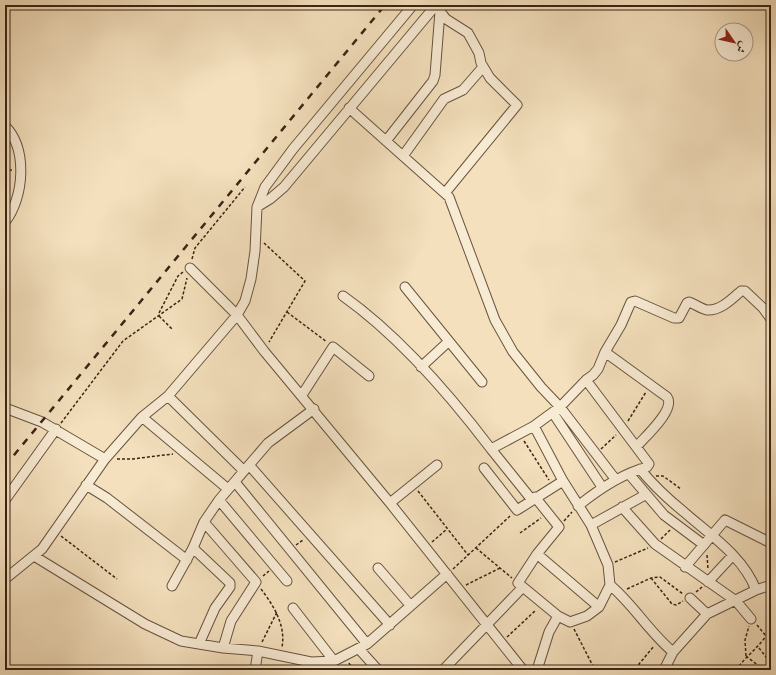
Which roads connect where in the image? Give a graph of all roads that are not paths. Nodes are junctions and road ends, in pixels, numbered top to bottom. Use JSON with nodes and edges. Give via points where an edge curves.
{"nodes":[{"id":1,"x":413,"y":5,"type":"edge"},
{"id":2,"x":437,"y":7,"type":"edge"},
{"id":3,"x":484,"y":67,"type":"junction"},
{"id":4,"x":349,"y":108,"type":"junction"},
{"id":5,"x":5,"y":126,"type":"edge"},
{"id":6,"x":386,"y":141,"type":"junction"},
{"id":7,"x":403,"y":156,"type":"junction"},
{"id":8,"x":446,"y":193,"type":"junction"},
{"id":9,"x":257,"y":207,"type":"junction"},
{"id":10,"x":5,"y":222,"type":"edge"},
{"id":11,"x":190,"y":268,"type":"road end"},
{"id":12,"x":405,"y":287,"type":"dead end"},
{"id":13,"x":343,"y":296,"type":"dead end"},
{"id":14,"x":237,"y":315,"type":"junction"},
{"id":15,"x":771,"y":319,"type":"edge"},
{"id":16,"x":448,"y":342,"type":"junction"},
{"id":17,"x":605,"y":352,"type":"junction"},
{"id":18,"x":421,"y":366,"type":"junction"},
{"id":19,"x":369,"y":376,"type":"dead end"},
{"id":20,"x":586,"y":380,"type":"junction"},
{"id":21,"x":482,"y":382,"type":"dead end"},
{"id":22,"x":302,"y":395,"type":"junction"},
{"id":23,"x":168,"y":396,"type":"junction"},
{"id":24,"x":560,"y":407,"type":"junction"},
{"id":25,"x":5,"y":408,"type":"edge"},
{"id":26,"x":314,"y":409,"type":"junction"},
{"id":27,"x":552,"y":413,"type":"junction"},
{"id":28,"x":142,"y":417,"type":"junction"},
{"id":29,"x":534,"y":426,"type":"junction"},
{"id":30,"x":56,"y":429,"type":"junction"},
{"id":31,"x":637,"y":446,"type":"junction"},
{"id":32,"x":491,"y":449,"type":"junction"},
{"id":33,"x":105,"y":459,"type":"junction"},
{"id":34,"x":438,"y":465,"type":"dead end"},
{"id":35,"x":246,"y":468,"type":"junction"},
{"id":36,"x":484,"y":468,"type":"dead end"},
{"id":37,"x":640,"y":469,"type":"junction"},
{"id":38,"x":629,"y":474,"type":"junction"},
{"id":39,"x":616,"y":480,"type":"junction"},
{"id":40,"x":563,"y":481,"type":"junction"},
{"id":41,"x":235,"y":482,"type":"junction"},
{"id":42,"x":86,"y":485,"type":"junction"},
{"id":43,"x":602,"y":487,"type":"junction"},
{"id":44,"x":228,"y":489,"type":"junction"},
{"id":45,"x":645,"y":495,"type":"junction"},
{"id":46,"x":533,"y":498,"type":"junction"},
{"id":47,"x":5,"y":500,"type":"edge"},
{"id":48,"x":219,"y":500,"type":"junction"},
{"id":49,"x":390,"y":503,"type":"junction"},
{"id":50,"x":578,"y":506,"type":"junction"},
{"id":51,"x":622,"y":507,"type":"junction"},
{"id":52,"x":204,"y":522,"type":"junction"},
{"id":53,"x":591,"y":525,"type":"junction"},
{"id":54,"x":712,"y":536,"type":"junction"},
{"id":55,"x":771,"y":542,"type":"edge"},
{"id":56,"x":704,"y":544,"type":"junction"},
{"id":57,"x":193,"y":548,"type":"junction"},
{"id":58,"x":536,"y":554,"type":"junction"},
{"id":59,"x":733,"y":555,"type":"junction"},
{"id":60,"x":34,"y":556,"type":"junction"},
{"id":61,"x":187,"y":560,"type":"junction"},
{"id":62,"x":685,"y":567,"type":"junction"},
{"id":63,"x":378,"y":568,"type":"dead end"},
{"id":64,"x":447,"y":574,"type":"junction"},
{"id":65,"x":5,"y":579,"type":"edge"},
{"id":66,"x":287,"y":581,"type":"dead end"},
{"id":67,"x":708,"y":582,"type":"junction"},
{"id":68,"x":520,"y":585,"type":"junction"},
{"id":69,"x":610,"y":585,"type":"junction"},
{"id":70,"x":172,"y":586,"type":"dead end"},
{"id":71,"x":771,"y":586,"type":"edge"},
{"id":72,"x":756,"y":590,"type":"junction"},
{"id":73,"x":690,"y":598,"type":"road end"},
{"id":74,"x":736,"y":601,"type":"junction"},
{"id":75,"x":410,"y":605,"type":"junction"},
{"id":76,"x":599,"y":607,"type":"junction"},
{"id":77,"x":293,"y":608,"type":"dead end"},
{"id":78,"x":707,"y":614,"type":"junction"},
{"id":79,"x":558,"y":616,"type":"junction"},
{"id":80,"x":751,"y":619,"type":"road end"},
{"id":81,"x":486,"y":623,"type":"junction"},
{"id":82,"x":390,"y":625,"type":"junction"},
{"id":83,"x":199,"y":644,"type":"junction"},
{"id":84,"x":367,"y":644,"type":"junction"},
{"id":85,"x":223,"y":648,"type":"junction"},
{"id":86,"x":359,"y":649,"type":"junction"},
{"id":87,"x":258,"y":650,"type":"junction"},
{"id":88,"x":673,"y":652,"type":"junction"},
{"id":89,"x":334,"y":661,"type":"junction"},
{"id":90,"x":309,"y":666,"type":"edge"},
{"id":91,"x":323,"y":666,"type":"edge"},
{"id":92,"x":255,"y":670,"type":"edge"},
{"id":93,"x":378,"y":670,"type":"edge"},
{"id":94,"x":443,"y":670,"type":"edge"},
{"id":95,"x":523,"y":670,"type":"edge"},
{"id":96,"x":537,"y":670,"type":"edge"},
{"id":97,"x":664,"y":670,"type":"edge"}],
"edges":[{"from":1,"to":9,"type":"street","via":[[275,172],[265,187]]},
{"from":2,"to":3,"type":"street","via":[[446,19],[468,33]]},
{"from":2,"to":4,"type":"street"},
{"from":2,"to":6,"type":"street","via":[[435,76]]},
{"from":3,"to":7,"type":"street","via":[[466,88],[441,103]]},
{"from":3,"to":8,"type":"street","via":[[490,78],[515,103],[516,108]]},
{"from":4,"to":6,"type":"street"},
{"from":4,"to":9,"type":"street","via":[[284,187],[270,200]]},
{"from":5,"to":10,"type":"street","via":[[18,149],[20,169],[17,200]]},
{"from":6,"to":7,"type":"street"},
{"from":7,"to":8,"type":"street"},
{"from":8,"to":24,"type":"street","via":[[495,320],[513,352]]},
{"from":9,"to":14,"type":"street","via":[[251,279],[245,301]]},
{"from":11,"to":14,"type":"street"},
{"from":12,"to":16,"type":"street"},
{"from":13,"to":18,"type":"street","via":[[366,312]]},
{"from":14,"to":22,"type":"street"},
{"from":14,"to":23,"type":"street"},
{"from":15,"to":17,"type":"street","via":[[759,303],[745,291],[711,310],[687,303],[678,318],[635,300],[628,304],[621,325]]},
{"from":16,"to":18,"type":"street"},
{"from":16,"to":21,"type":"street"},
{"from":17,"to":20,"type":"street","via":[[598,369]]},
{"from":17,"to":31,"type":"street","via":[[668,397],[670,404],[660,420]]},
{"from":18,"to":32,"type":"street"},
{"from":19,"to":22,"type":"street","via":[[333,348]]},
{"from":20,"to":24,"type":"street"},
{"from":20,"to":31,"type":"street"},
{"from":22,"to":26,"type":"street"},
{"from":23,"to":28,"type":"street"},
{"from":23,"to":35,"type":"street"},
{"from":24,"to":27,"type":"street"},
{"from":24,"to":39,"type":"street"},
{"from":25,"to":30,"type":"street"},
{"from":26,"to":35,"type":"street","via":[[268,443]]},
{"from":26,"to":49,"type":"street"},
{"from":27,"to":29,"type":"street"},
{"from":27,"to":43,"type":"street"},
{"from":28,"to":33,"type":"street"},
{"from":28,"to":44,"type":"street"},
{"from":29,"to":32,"type":"street"},
{"from":29,"to":40,"type":"street"},
{"from":30,"to":33,"type":"street"},
{"from":30,"to":47,"type":"street"},
{"from":31,"to":37,"type":"street","via":[[649,464]]},
{"from":32,"to":46,"type":"street"},
{"from":33,"to":42,"type":"street"},
{"from":34,"to":49,"type":"street"},
{"from":35,"to":41,"type":"street"},
{"from":35,"to":82,"type":"street"},
{"from":36,"to":46,"type":"street","via":[[517,510]]},
{"from":37,"to":38,"type":"street"},
{"from":37,"to":54,"type":"street","via":[[672,502]]},
{"from":38,"to":39,"type":"street"},
{"from":38,"to":45,"type":"street"},
{"from":39,"to":43,"type":"street"},
{"from":40,"to":46,"type":"street"},
{"from":40,"to":50,"type":"street"},
{"from":41,"to":44,"type":"street"},
{"from":41,"to":84,"type":"street"},
{"from":42,"to":60,"type":"street","via":[[56,532]]},
{"from":42,"to":61,"type":"street","via":[[107,498]]},
{"from":43,"to":50,"type":"street"},
{"from":44,"to":48,"type":"street"},
{"from":45,"to":51,"type":"street"},
{"from":45,"to":56,"type":"street","via":[[676,525]]},
{"from":46,"to":58,"type":"street","via":[[559,527]]},
{"from":48,"to":52,"type":"street"},
{"from":48,"to":66,"type":"street"},
{"from":49,"to":64,"type":"street"},
{"from":50,"to":53,"type":"street"},
{"from":51,"to":53,"type":"street"},
{"from":51,"to":62,"type":"street","via":[[655,544]]},
{"from":52,"to":57,"type":"street"},
{"from":52,"to":85,"type":"street","via":[[256,582],[232,621]]},
{"from":53,"to":69,"type":"street","via":[[608,565]]},
{"from":54,"to":55,"type":"street","via":[[726,520]]},
{"from":54,"to":56,"type":"street"},
{"from":54,"to":59,"type":"street"},
{"from":56,"to":62,"type":"street"},
{"from":57,"to":61,"type":"street"},
{"from":57,"to":83,"type":"street","via":[[230,583],[215,608]]},
{"from":58,"to":68,"type":"street"},
{"from":58,"to":76,"type":"street"},
{"from":59,"to":67,"type":"street"},
{"from":59,"to":72,"type":"street","via":[[749,574]]},
{"from":60,"to":65,"type":"street"},
{"from":60,"to":83,"type":"street","via":[[145,624],[180,641]]},
{"from":61,"to":70,"type":"street"},
{"from":62,"to":67,"type":"street"},
{"from":63,"to":75,"type":"street"},
{"from":64,"to":75,"type":"street"},
{"from":64,"to":81,"type":"street"},
{"from":67,"to":74,"type":"street"},
{"from":68,"to":79,"type":"street"},
{"from":68,"to":81,"type":"street"},
{"from":69,"to":76,"type":"street"},
{"from":69,"to":88,"type":"street"},
{"from":71,"to":72,"type":"street"},
{"from":72,"to":74,"type":"street"},
{"from":73,"to":78,"type":"street"},
{"from":74,"to":78,"type":"street"},
{"from":74,"to":80,"type":"street"},
{"from":75,"to":82,"type":"street"},
{"from":76,"to":79,"type":"street","via":[[587,616],[570,622]]},
{"from":77,"to":89,"type":"street"},
{"from":78,"to":88,"type":"street"},
{"from":79,"to":96,"type":"street","via":[[549,632]]},
{"from":81,"to":94,"type":"street"},
{"from":81,"to":95,"type":"street"},
{"from":82,"to":84,"type":"street"},
{"from":83,"to":85,"type":"street"},
{"from":84,"to":86,"type":"street"},
{"from":85,"to":87,"type":"street"},
{"from":86,"to":89,"type":"street"},
{"from":86,"to":93,"type":"street"},
{"from":87,"to":90,"type":"street","via":[[281,655]]},
{"from":87,"to":92,"type":"street"},
{"from":88,"to":97,"type":"street"},
{"from":89,"to":91,"type":"street"},
{"from":90,"to":91,"type":"street"}]}
